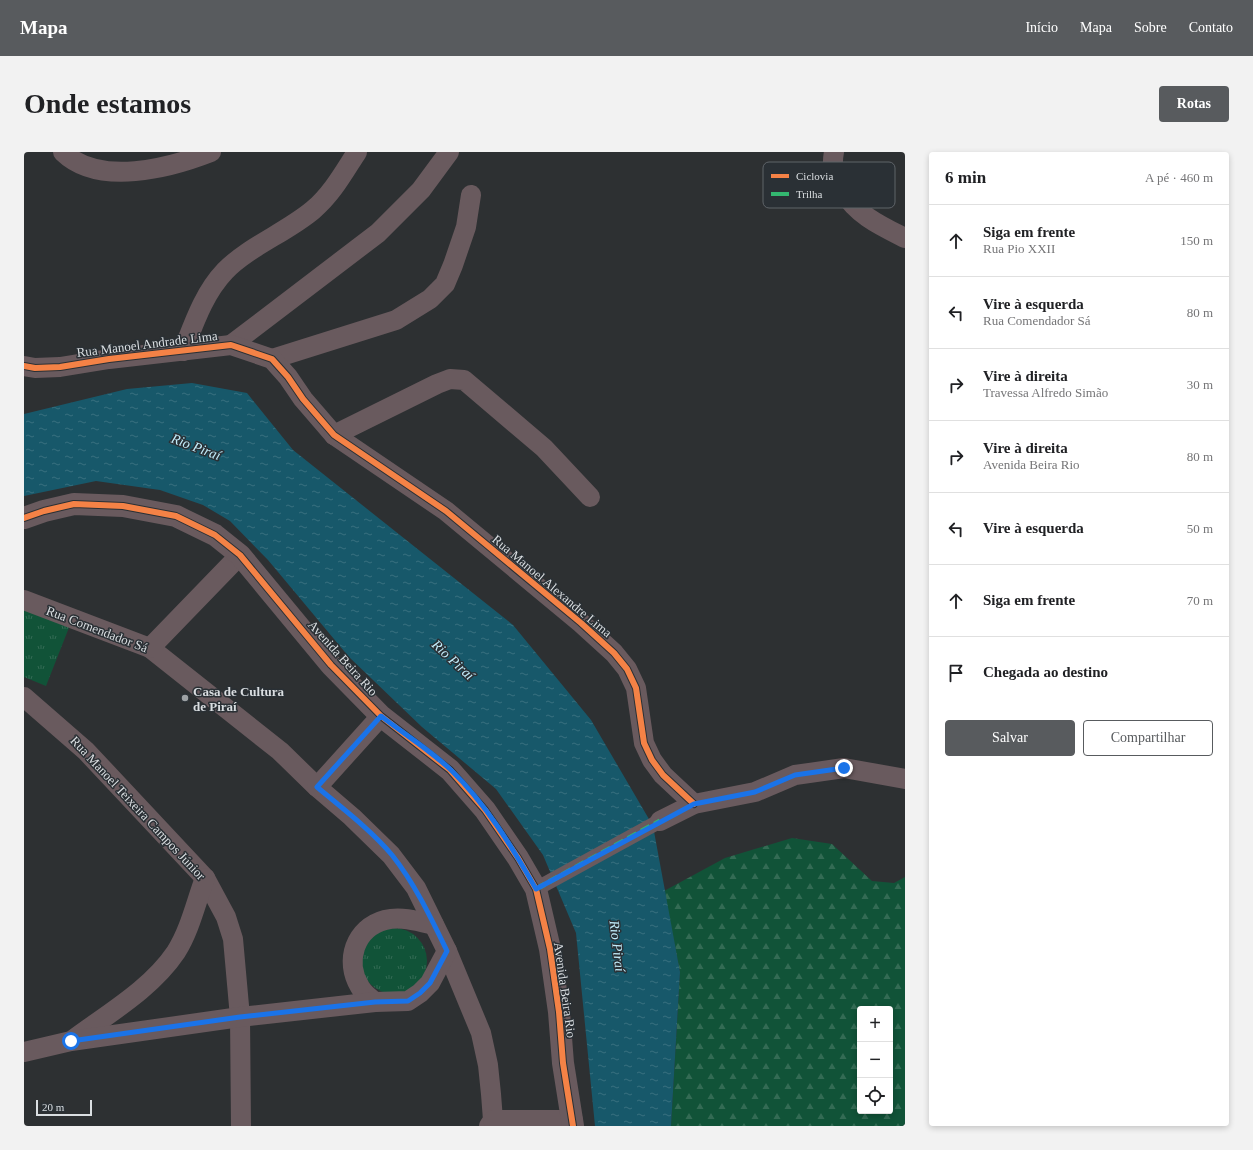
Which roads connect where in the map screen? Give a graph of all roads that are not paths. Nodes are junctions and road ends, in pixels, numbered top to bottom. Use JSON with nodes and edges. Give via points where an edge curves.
{"nodes":[{"id":1,"x":63,"y":152,"type":"edge"},
{"id":2,"x":211,"y":152,"type":"edge"},
{"id":3,"x":357,"y":152,"type":"edge"},
{"id":4,"x":449,"y":152,"type":"edge"},
{"id":5,"x":834,"y":152,"type":"edge"},
{"id":6,"x":832,"y":162,"type":"edge"},
{"id":7,"x":471,"y":195,"type":"dead end"},
{"id":8,"x":855,"y":208,"type":"edge"},
{"id":9,"x":905,"y":238,"type":"edge"},
{"id":10,"x":231,"y":345,"type":"junction"},
{"id":11,"x":183,"y":351,"type":"junction"},
{"id":12,"x":272,"y":359,"type":"junction"},
{"id":13,"x":24,"y":366,"type":"edge"},
{"id":14,"x":334,"y":435,"type":"junction"},
{"id":15,"x":410,"y":487,"type":"joint"},
{"id":16,"x":590,"y":497,"type":"dead end"},
{"id":17,"x":24,"y":518,"type":"edge"},
{"id":18,"x":240,"y":556,"type":"junction"},
{"id":19,"x":24,"y":600,"type":"edge"},
{"id":20,"x":150,"y":648,"type":"junction"},
{"id":21,"x":24,"y":697,"type":"edge"},
{"id":22,"x":381,"y":716,"type":"junction"},
{"id":23,"x":905,"y":779,"type":"edge"},
{"id":24,"x":317,"y":787,"type":"junction"},
{"id":25,"x":694,"y":804,"type":"junction"},
{"id":26,"x":660,"y":822,"type":"joint"},
{"id":27,"x":205,"y":878,"type":"junction"},
{"id":28,"x":536,"y":889,"type":"junction"},
{"id":29,"x":434,"y":925,"type":"junction"},
{"id":30,"x":447,"y":951,"type":"junction"},
{"id":31,"x":375,"y":1002,"type":"junction"},
{"id":32,"x":240,"y":1017,"type":"junction"},
{"id":33,"x":71,"y":1041,"type":"junction"},
{"id":34,"x":24,"y":1052,"type":"edge"},
{"id":35,"x":491,"y":1123,"type":"edge"},
{"id":36,"x":573,"y":1123,"type":"edge"},
{"id":37,"x":241,"y":1126,"type":"edge"}],
"edges":[{"from":1,"to":2,"type":"street","via":[[96,170],[132,171],[174,165]]},
{"from":3,"to":11,"type":"street","via":[[332,190],[313,210],[226,270],[196,316]]},
{"from":4,"to":10,"type":"street","via":[[422,190],[378,233]]},
{"from":5,"to":6,"type":"street"},
{"from":7,"to":12,"type":"street","via":[[466,227],[453,265],[445,284],[430,300],[396,320]]},
{"from":8,"to":9,"type":"street"},
{"from":10,"to":11,"type":"street","name":"Rua Manoel Andrade Lima"},
{"from":10,"to":12,"type":"street","name":"Rua Manoel Andrade Lima"},
{"from":11,"to":13,"type":"street","name":"Rua Manoel Andrade Lima","via":[[60,367]]},
{"from":12,"to":14,"type":"street","name":"Rua Manoel Andrade Lima"},
{"from":14,"to":15,"type":"street","name":"Rua Manoel Andrade Lima"},
{"from":14,"to":16,"type":"street","via":[[437,384],[450,379],[464,380],[544,448]]},
{"from":15,"to":25,"type":"street","name":"Rua Manoel Alexandre Lima","via":[[452,516],[581,623],[614,654],[627,669],[636,688],[644,743],[652,760],[663,775]]},
{"from":17,"to":18,"type":"street","name":"Avenida Beira Rio","via":[[74,504],[122,506],[176,516],[215,535]]},
{"from":18,"to":20,"type":"street"},
{"from":18,"to":22,"type":"street","name":"Avenida Beira Rio","via":[[331,665]]},
{"from":19,"to":20,"type":"street","name":"Rua Comendador Sá"},
{"from":20,"to":24,"type":"street","name":"Rua Comendador Sá","via":[[280,751]]},
{"from":21,"to":27,"type":"street","name":"Rua Manoel Teixeira Campos Júnior","via":[[86,751]]},
{"from":22,"to":24,"type":"street"},
{"from":22,"to":28,"type":"street","name":"Avenida Beira Rio","via":[[450,770],[485,810]]},
{"from":23,"to":25,"type":"street","via":[[844,768],[822,770],[795,775],[755,792]]},
{"from":24,"to":29,"type":"street","name":"Rua Comendador Sá","via":[[391,855],[416,888]]},
{"from":25,"to":26,"type":"street"},
{"from":26,"to":28,"type":"street"},
{"from":27,"to":32,"type":"street","name":"Rua Manoel Teixeira Campos Júnior","via":[[226,917],[233,939]]},
{"from":27,"to":33,"type":"street","via":[[190,922],[176,952],[154,977]]},
{"from":28,"to":36,"type":"street","name":"Avenida Beira Rio","via":[[550,949],[563,1063]]},
{"from":29,"to":30,"type":"street","name":"Rua Comendador Sá"},
{"from":29,"to":31,"type":"street","via":[[402,918],[386,920],[371,925],[359,937],[354,951],[354,977],[360,989]]},
{"from":30,"to":31,"type":"street","via":[[430,983],[420,993],[408,1001]]},
{"from":30,"to":35,"type":"street","name":"Rua Comendador Sá","via":[[481,1033],[488,1065]]},
{"from":31,"to":32,"type":"street"},
{"from":32,"to":33,"type":"street"},
{"from":32,"to":37,"type":"street","name":"Rua Manoel Teixeira Campos Júnior"},
{"from":33,"to":34,"type":"street"},
{"from":35,"to":36,"type":"street"}]}
